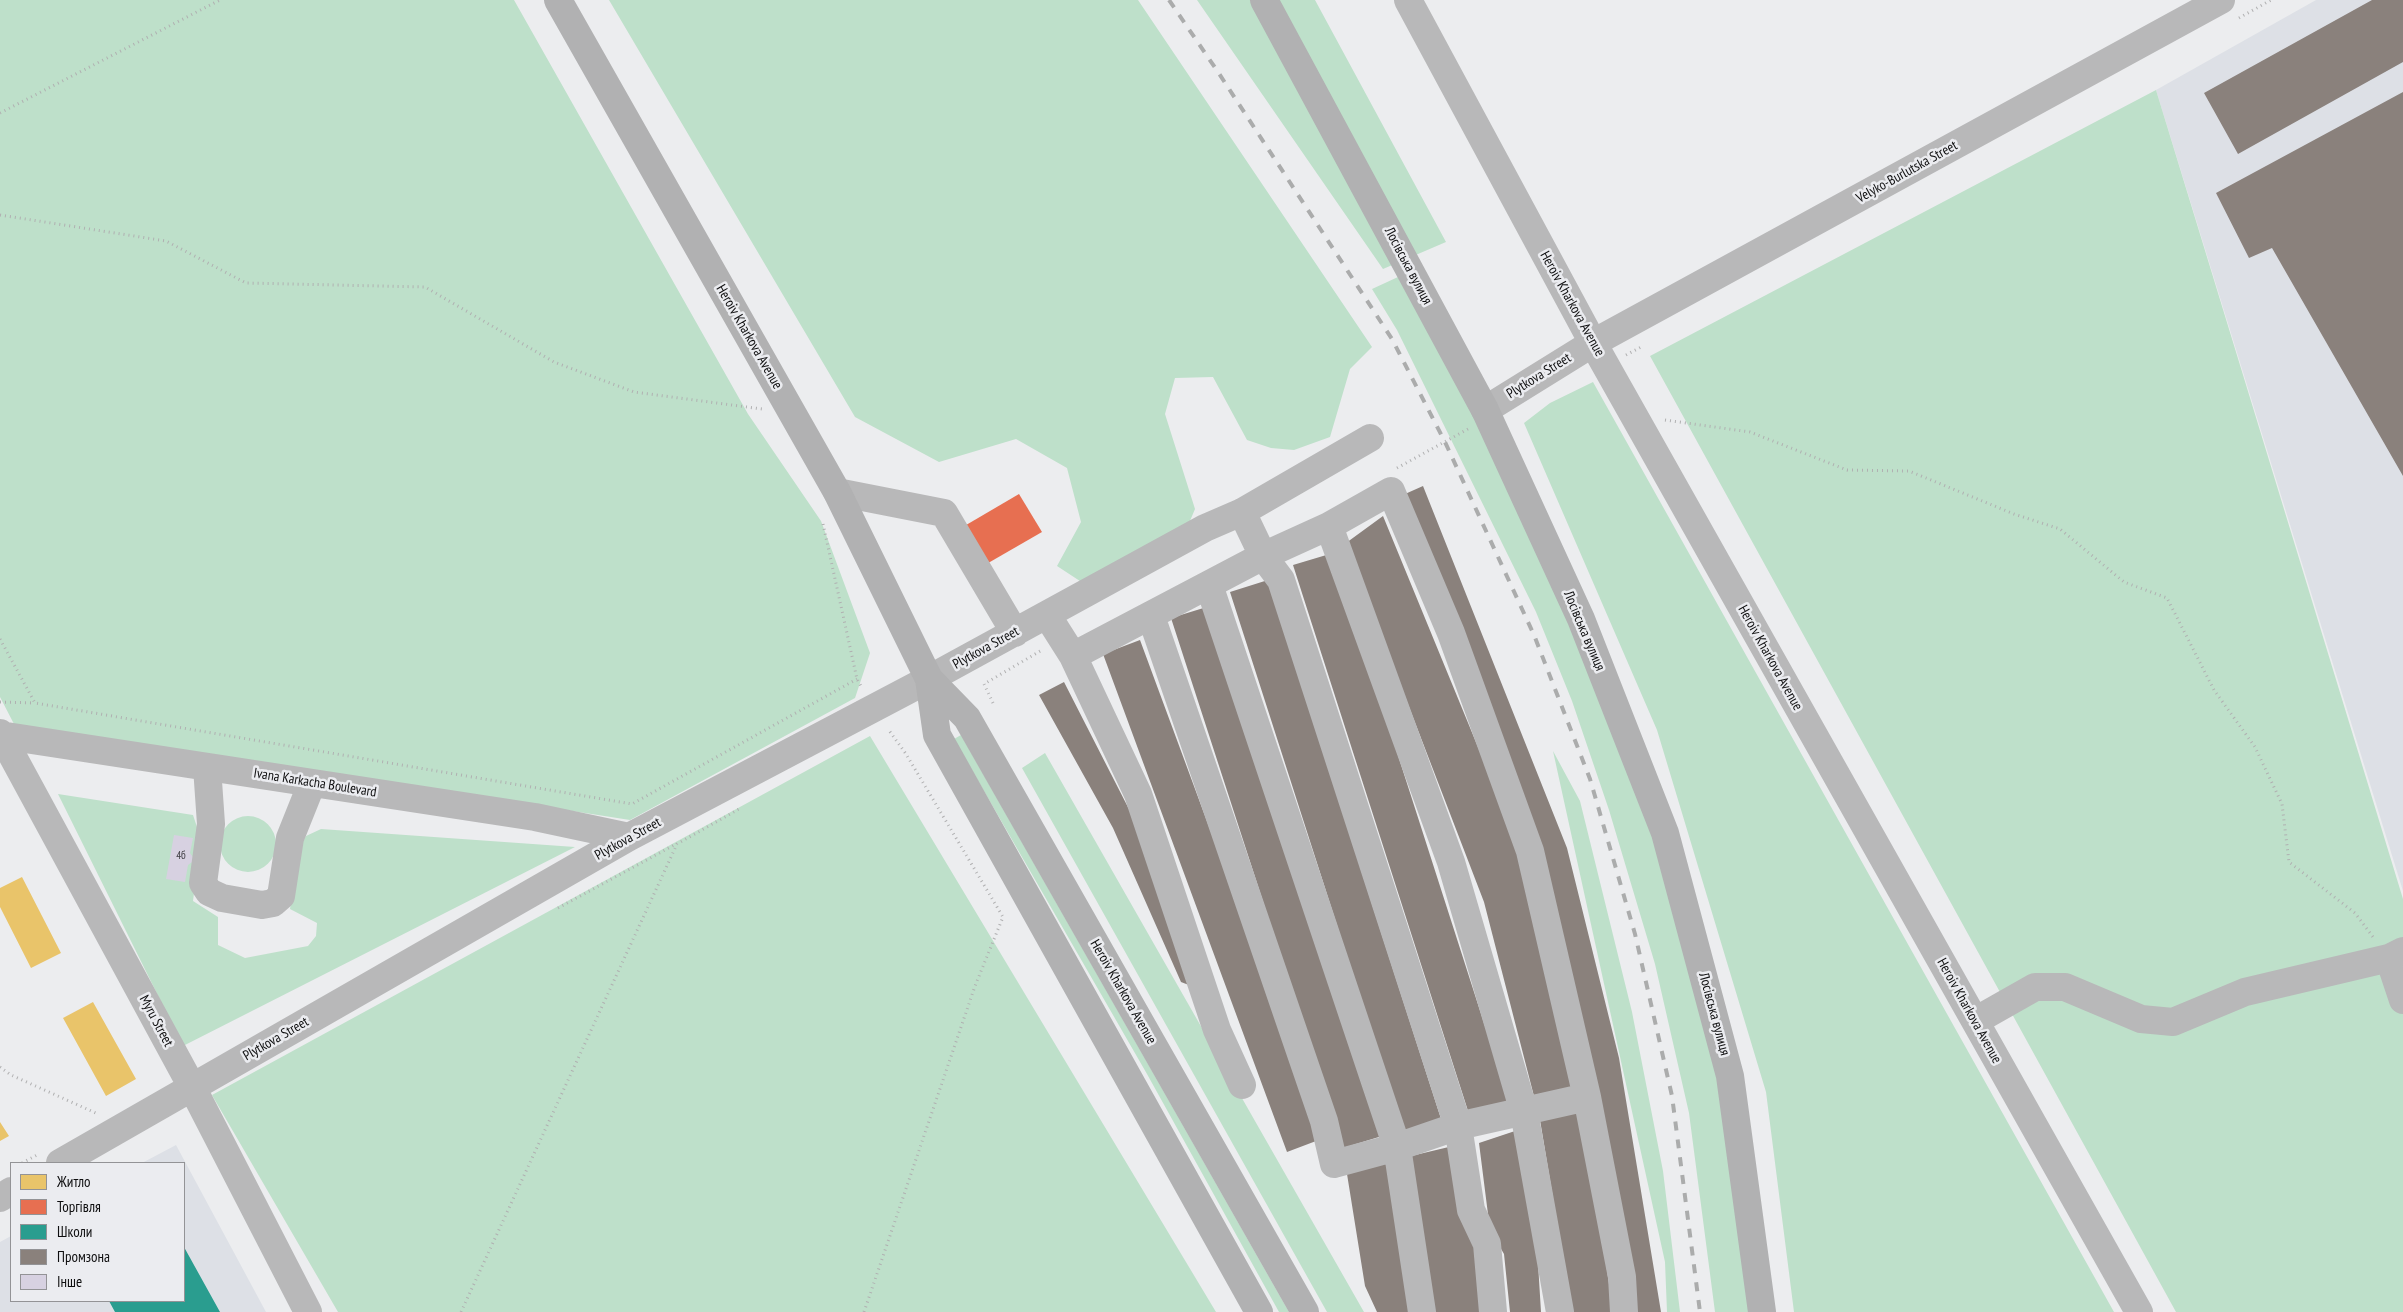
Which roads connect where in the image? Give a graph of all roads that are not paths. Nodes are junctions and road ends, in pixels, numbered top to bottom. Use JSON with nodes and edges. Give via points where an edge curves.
{"nodes":[{"id":1,"x":558,"y":0,"type":"edge"},
{"id":2,"x":1264,"y":0,"type":"edge"},
{"id":3,"x":1408,"y":0,"type":"edge"},
{"id":4,"x":2221,"y":0,"type":"edge"},
{"id":5,"x":1593,"y":343,"type":"junction"},
{"id":6,"x":1485,"y":410,"type":"junction"},
{"id":7,"x":1370,"y":438,"type":"dead end"},
{"id":8,"x":837,"y":492,"type":"junction"},
{"id":9,"x":1242,"y":512,"type":"junction"},
{"id":10,"x":1329,"y":526,"type":"junction"},
{"id":11,"x":1263,"y":556,"type":"junction"},
{"id":12,"x":1210,"y":585,"type":"junction"},
{"id":13,"x":1047,"y":615,"type":"junction"},
{"id":14,"x":1150,"y":616,"type":"junction"},
{"id":15,"x":1015,"y":633,"type":"junction"},
{"id":16,"x":1073,"y":656,"type":"junction"},
{"id":17,"x":929,"y":679,"type":"junction"},
{"id":18,"x":0,"y":734,"type":"edge"},
{"id":19,"x":207,"y":767,"type":"junction"},
{"id":20,"x":312,"y":783,"type":"junction"},
{"id":21,"x":629,"y":837,"type":"junction"},
{"id":22,"x":2396,"y":955,"type":"edge"},
{"id":23,"x":2403,"y":1000,"type":"edge"},
{"id":24,"x":1975,"y":1021,"type":"junction"},
{"id":25,"x":1242,"y":1085,"type":"dead end"},
{"id":26,"x":192,"y":1087,"type":"junction"},
{"id":27,"x":1587,"y":1097,"type":"junction"},
{"id":28,"x":1524,"y":1112,"type":"junction"},
{"id":29,"x":1458,"y":1126,"type":"junction"},
{"id":30,"x":1397,"y":1147,"type":"junction"},
{"id":31,"x":62,"y":1162,"type":"edge"},
{"id":32,"x":308,"y":1312,"type":"edge"},
{"id":33,"x":1259,"y":1312,"type":"edge"},
{"id":34,"x":1305,"y":1312,"type":"edge"},
{"id":35,"x":1422,"y":1312,"type":"edge"},
{"id":36,"x":1493,"y":1312,"type":"edge"},
{"id":37,"x":1560,"y":1312,"type":"edge"},
{"id":38,"x":1624,"y":1312,"type":"edge"},
{"id":39,"x":1762,"y":1312,"type":"edge"},
{"id":40,"x":2139,"y":1312,"type":"edge"}],
"edges":[{"from":1,"to":8,"type":"main road","name":"Heroiv Kharkova Avenue"},
{"from":2,"to":6,"type":"main road","name":"Лосівська вулиця"},
{"from":3,"to":5,"type":"street","name":"Heroiv Kharkova Avenue"},
{"from":4,"to":5,"type":"street","name":"Velyko-Burlutska Street"},
{"from":5,"to":6,"type":"street","name":"Plytkova Street"},
{"from":5,"to":24,"type":"street","name":"Heroiv Kharkova Avenue"},
{"from":6,"to":39,"type":"main road","name":"Лосівська вулиця","via":[[1581,619],[1665,833],[1730,1076]]},
{"from":7,"to":9,"type":"street","name":"Plytkova Street"},
{"from":8,"to":15,"type":"street","via":[[944,513]]},
{"from":8,"to":17,"type":"main road","name":"Heroiv Kharkova Avenue"},
{"from":9,"to":11,"type":"street"},
{"from":9,"to":13,"type":"street","name":"Plytkova Street","via":[[1205,528]]},
{"from":10,"to":11,"type":"street"},
{"from":10,"to":27,"type":"street","via":[[1391,491],[1450,633],[1530,851]]},
{"from":10,"to":28,"type":"street","via":[[1451,862]]},
{"from":11,"to":12,"type":"street"},
{"from":11,"to":29,"type":"street","via":[[1281,580]]},
{"from":12,"to":14,"type":"street"},
{"from":12,"to":30,"type":"street"},
{"from":13,"to":15,"type":"street","name":"Plytkova Street"},
{"from":13,"to":16,"type":"street"},
{"from":14,"to":16,"type":"street"},
{"from":14,"to":30,"type":"street","via":[[1321,1111],[1334,1164]]},
{"from":15,"to":17,"type":"street","name":"Plytkova Street"},
{"from":16,"to":25,"type":"street","via":[[1138,794],[1217,1030]]},
{"from":17,"to":21,"type":"street","name":"Plytkova Street"},
{"from":17,"to":33,"type":"main road","name":"Heroiv Kharkova Avenue","via":[[938,735]]},
{"from":17,"to":34,"type":"main road","name":"Heroiv Kharkova Avenue","via":[[967,718]]},
{"from":18,"to":19,"type":"street","name":"Ivana Karkacha Boulevard"},
{"from":18,"to":26,"type":"street","name":"Myru Street"},
{"from":19,"to":20,"type":"street","name":"Ivana Karkacha Boulevard"},
{"from":19,"to":20,"type":"street","via":[[212,824],[203,883],[209,892],[222,898],[262,905],[274,903],[281,896],[290,838]]},
{"from":20,"to":21,"type":"street","name":"Ivana Karkacha Boulevard","via":[[535,817]]},
{"from":21,"to":26,"type":"street","name":"Plytkova Street"},
{"from":22,"to":23,"type":"street"},
{"from":22,"to":24,"type":"street","via":[[2245,992],[2173,1022],[2141,1019],[2065,987],[2035,986]]},
{"from":24,"to":40,"type":"street","name":"Heroiv Kharkova Avenue"},
{"from":26,"to":31,"type":"street","name":"Plytkova Street"},
{"from":26,"to":32,"type":"street","name":"Myru Street"},
{"from":27,"to":28,"type":"street"},
{"from":27,"to":38,"type":"street","via":[[1622,1277]]},
{"from":28,"to":29,"type":"street"},
{"from":28,"to":37,"type":"street"},
{"from":29,"to":30,"type":"street"},
{"from":29,"to":36,"type":"street","via":[[1471,1210],[1487,1244]]},
{"from":30,"to":35,"type":"street"}]}
